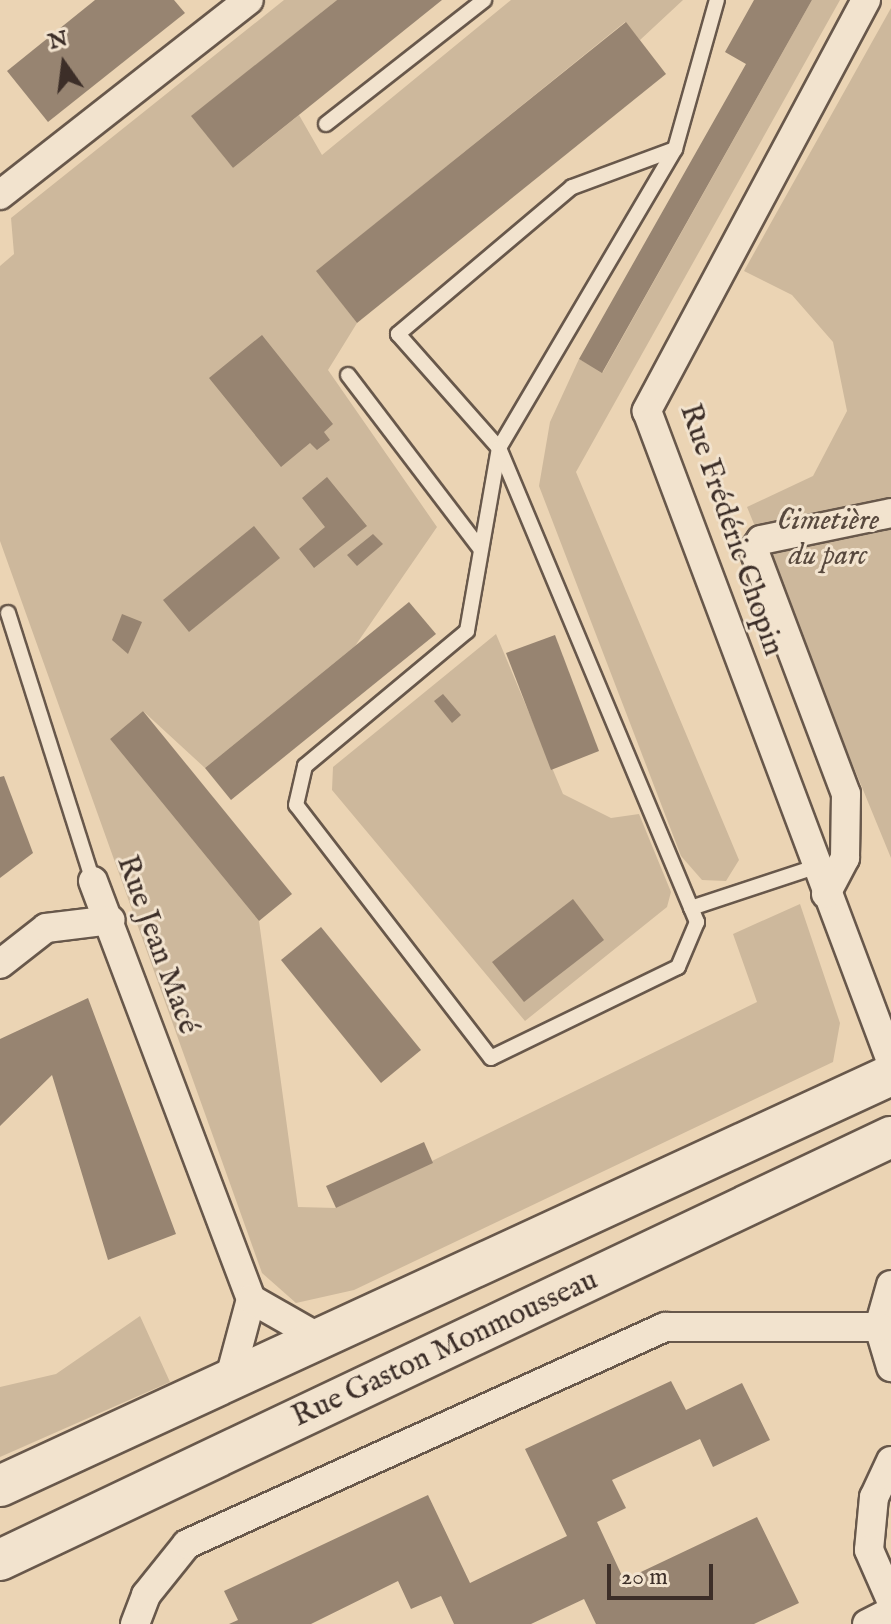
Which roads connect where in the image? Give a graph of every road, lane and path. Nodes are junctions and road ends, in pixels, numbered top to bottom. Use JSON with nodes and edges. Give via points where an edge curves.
{"nodes":[{"id":1,"x":249,"y":0,"type":"edge"},
{"id":2,"x":484,"y":0,"type":"edge"},
{"id":3,"x":717,"y":0,"type":"edge"},
{"id":4,"x":866,"y":0,"type":"edge"},
{"id":5,"x":326,"y":124,"type":"dead end"},
{"id":6,"x":675,"y":149,"type":"junction"},
{"id":7,"x":0,"y":195,"type":"edge"},
{"id":8,"x":348,"y":375,"type":"dead end"},
{"id":9,"x":499,"y":448,"type":"junction"},
{"id":10,"x":891,"y":513,"type":"edge"},
{"id":11,"x":479,"y":547,"type":"junction"},
{"id":12,"x":8,"y":613,"type":"dead end"},
{"id":13,"x":815,"y":867,"type":"junction"},
{"id":14,"x":93,"y":881,"type":"joint"},
{"id":15,"x":826,"y":894,"type":"junction"},
{"id":16,"x":691,"y":908,"type":"junction"},
{"id":17,"x":111,"y":920,"type":"junction"},
{"id":18,"x":0,"y":964,"type":"edge"},
{"id":19,"x":891,"y":1061,"type":"edge"},
{"id":20,"x":891,"y":1075,"type":"edge"},
{"id":21,"x":891,"y":1137,"type":"edge"},
{"id":22,"x":891,"y":1285,"type":"edge"},
{"id":23,"x":251,"y":1299,"type":"junction"},
{"id":24,"x":879,"y":1327,"type":"junction"},
{"id":25,"x":321,"y":1339,"type":"junction"},
{"id":26,"x":891,"y":1367,"type":"edge"},
{"id":27,"x":229,"y":1381,"type":"junction"},
{"id":28,"x":891,"y":1461,"type":"edge"},
{"id":29,"x":0,"y":1486,"type":"edge"},
{"id":30,"x":0,"y":1560,"type":"edge"},
{"id":31,"x":891,"y":1600,"type":"edge"},
{"id":32,"x":891,"y":1612,"type":"edge"},
{"id":33,"x":135,"y":1624,"type":"edge"},
{"id":34,"x":867,"y":1624,"type":"edge"}],
"edges":[{"from":1,"to":7,"type":"street"},
{"from":2,"to":5,"type":"lane"},
{"from":3,"to":6,"type":"lane"},
{"from":4,"to":13,"type":"street","name":"Rue Frédéric Chopin","via":[[647,411]]},
{"from":6,"to":9,"type":"lane"},
{"from":6,"to":9,"type":"lane","via":[[572,187],[398,334]]},
{"from":8,"to":11,"type":"lane"},
{"from":9,"to":11,"type":"lane"},
{"from":9,"to":16,"type":"lane"},
{"from":10,"to":15,"type":"street","via":[[761,540],[754,550],[846,794],[845,858]]},
{"from":11,"to":16,"type":"lane","via":[[467,631],[305,766],[296,805],[491,1058],[678,967],[697,922]]},
{"from":12,"to":14,"type":"lane","name":"Rue Jean Macé"},
{"from":13,"to":15,"type":"street","name":"Rue Frédéric Chopin"},
{"from":13,"to":16,"type":"lane"},
{"from":14,"to":17,"type":"street","name":"Rue Jean Macé"},
{"from":15,"to":19,"type":"street","name":"Rue Frédéric Chopin"},
{"from":17,"to":18,"type":"street","via":[[46,928]]},
{"from":17,"to":23,"type":"street","name":"Rue Jean Macé"},
{"from":20,"to":25,"type":"main road","name":"Rue Gaston Monmousseau"},
{"from":21,"to":30,"type":"main road","name":"Rue Gaston Monmousseau"},
{"from":22,"to":24,"type":"street"},
{"from":23,"to":25,"type":"street"},
{"from":23,"to":27,"type":"street"},
{"from":24,"to":26,"type":"street"},
{"from":24,"to":33,"type":"street","via":[[665,1327],[187,1544],[146,1595]]},
{"from":25,"to":27,"type":"main road","name":"Rue Gaston Monmousseau"},
{"from":27,"to":29,"type":"main road","name":"Rue Gaston Monmousseau"},
{"from":28,"to":31,"type":"street","via":[[874,1497],[869,1550]]},
{"from":32,"to":34,"type":"street"}]}
